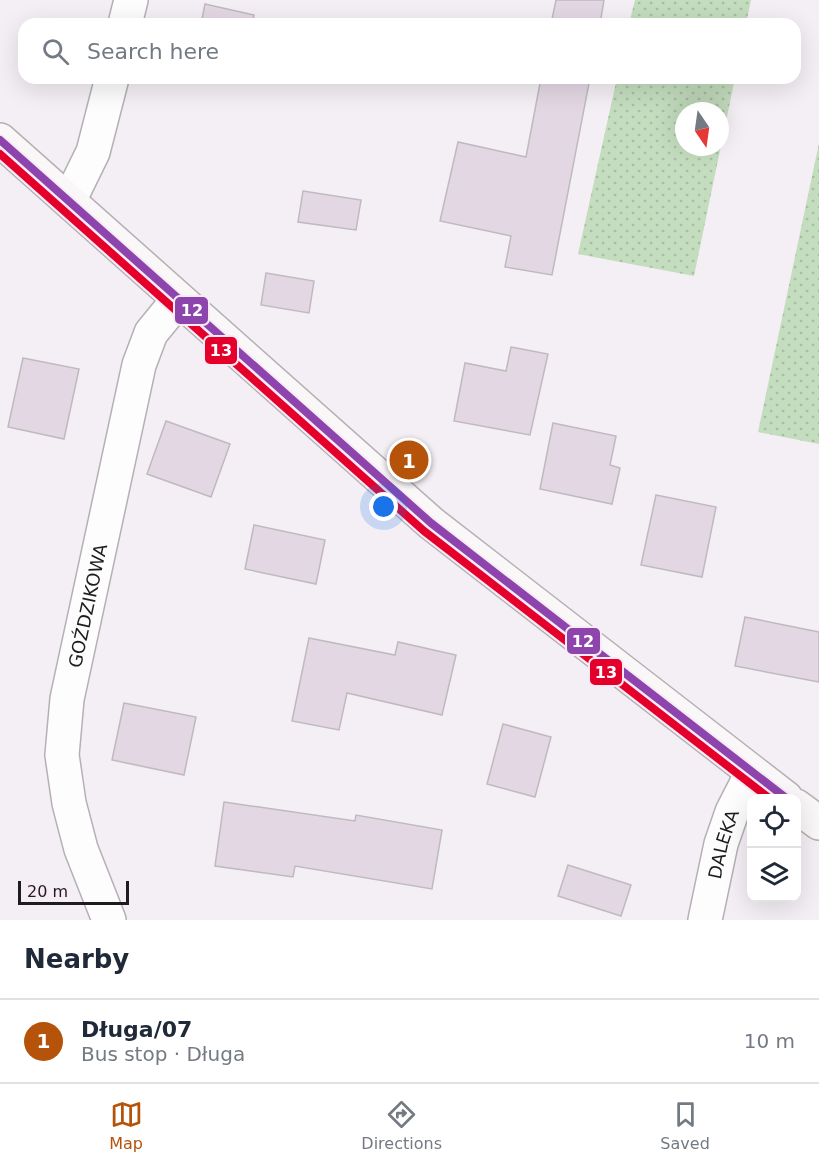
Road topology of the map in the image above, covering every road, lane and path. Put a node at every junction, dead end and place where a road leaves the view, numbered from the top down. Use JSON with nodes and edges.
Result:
{"nodes":[{"id":1,"x":131,"y":0,"type":"edge"},
{"id":2,"x":126,"y":18,"type":"edge"},
{"id":3,"x":110,"y":84,"type":"edge"},
{"id":4,"x":0,"y":141,"type":"edge"},
{"id":5,"x":69,"y":201,"type":"junction"},
{"id":6,"x":178,"y":300,"type":"junction"},
{"id":7,"x":752,"y":773,"type":"junction"},
{"id":8,"x":781,"y":794,"type":"edge"},
{"id":9,"x":801,"y":810,"type":"edge"},
{"id":10,"x":819,"y":823,"type":"edge"},
{"id":11,"x":109,"y":920,"type":"edge"},
{"id":12,"x":705,"y":920,"type":"edge"}],
"edges":[{"from":1,"to":2,"type":"street"},
{"from":3,"to":5,"type":"street"},
{"from":4,"to":5,"type":"street"},
{"from":5,"to":6,"type":"street"},
{"from":6,"to":7,"type":"street"},
{"from":6,"to":11,"type":"street","name":"GOŹDZIKOWA"},
{"from":7,"to":8,"type":"street"},
{"from":7,"to":12,"type":"street","name":"DALEKA"},
{"from":9,"to":10,"type":"street"}]}
